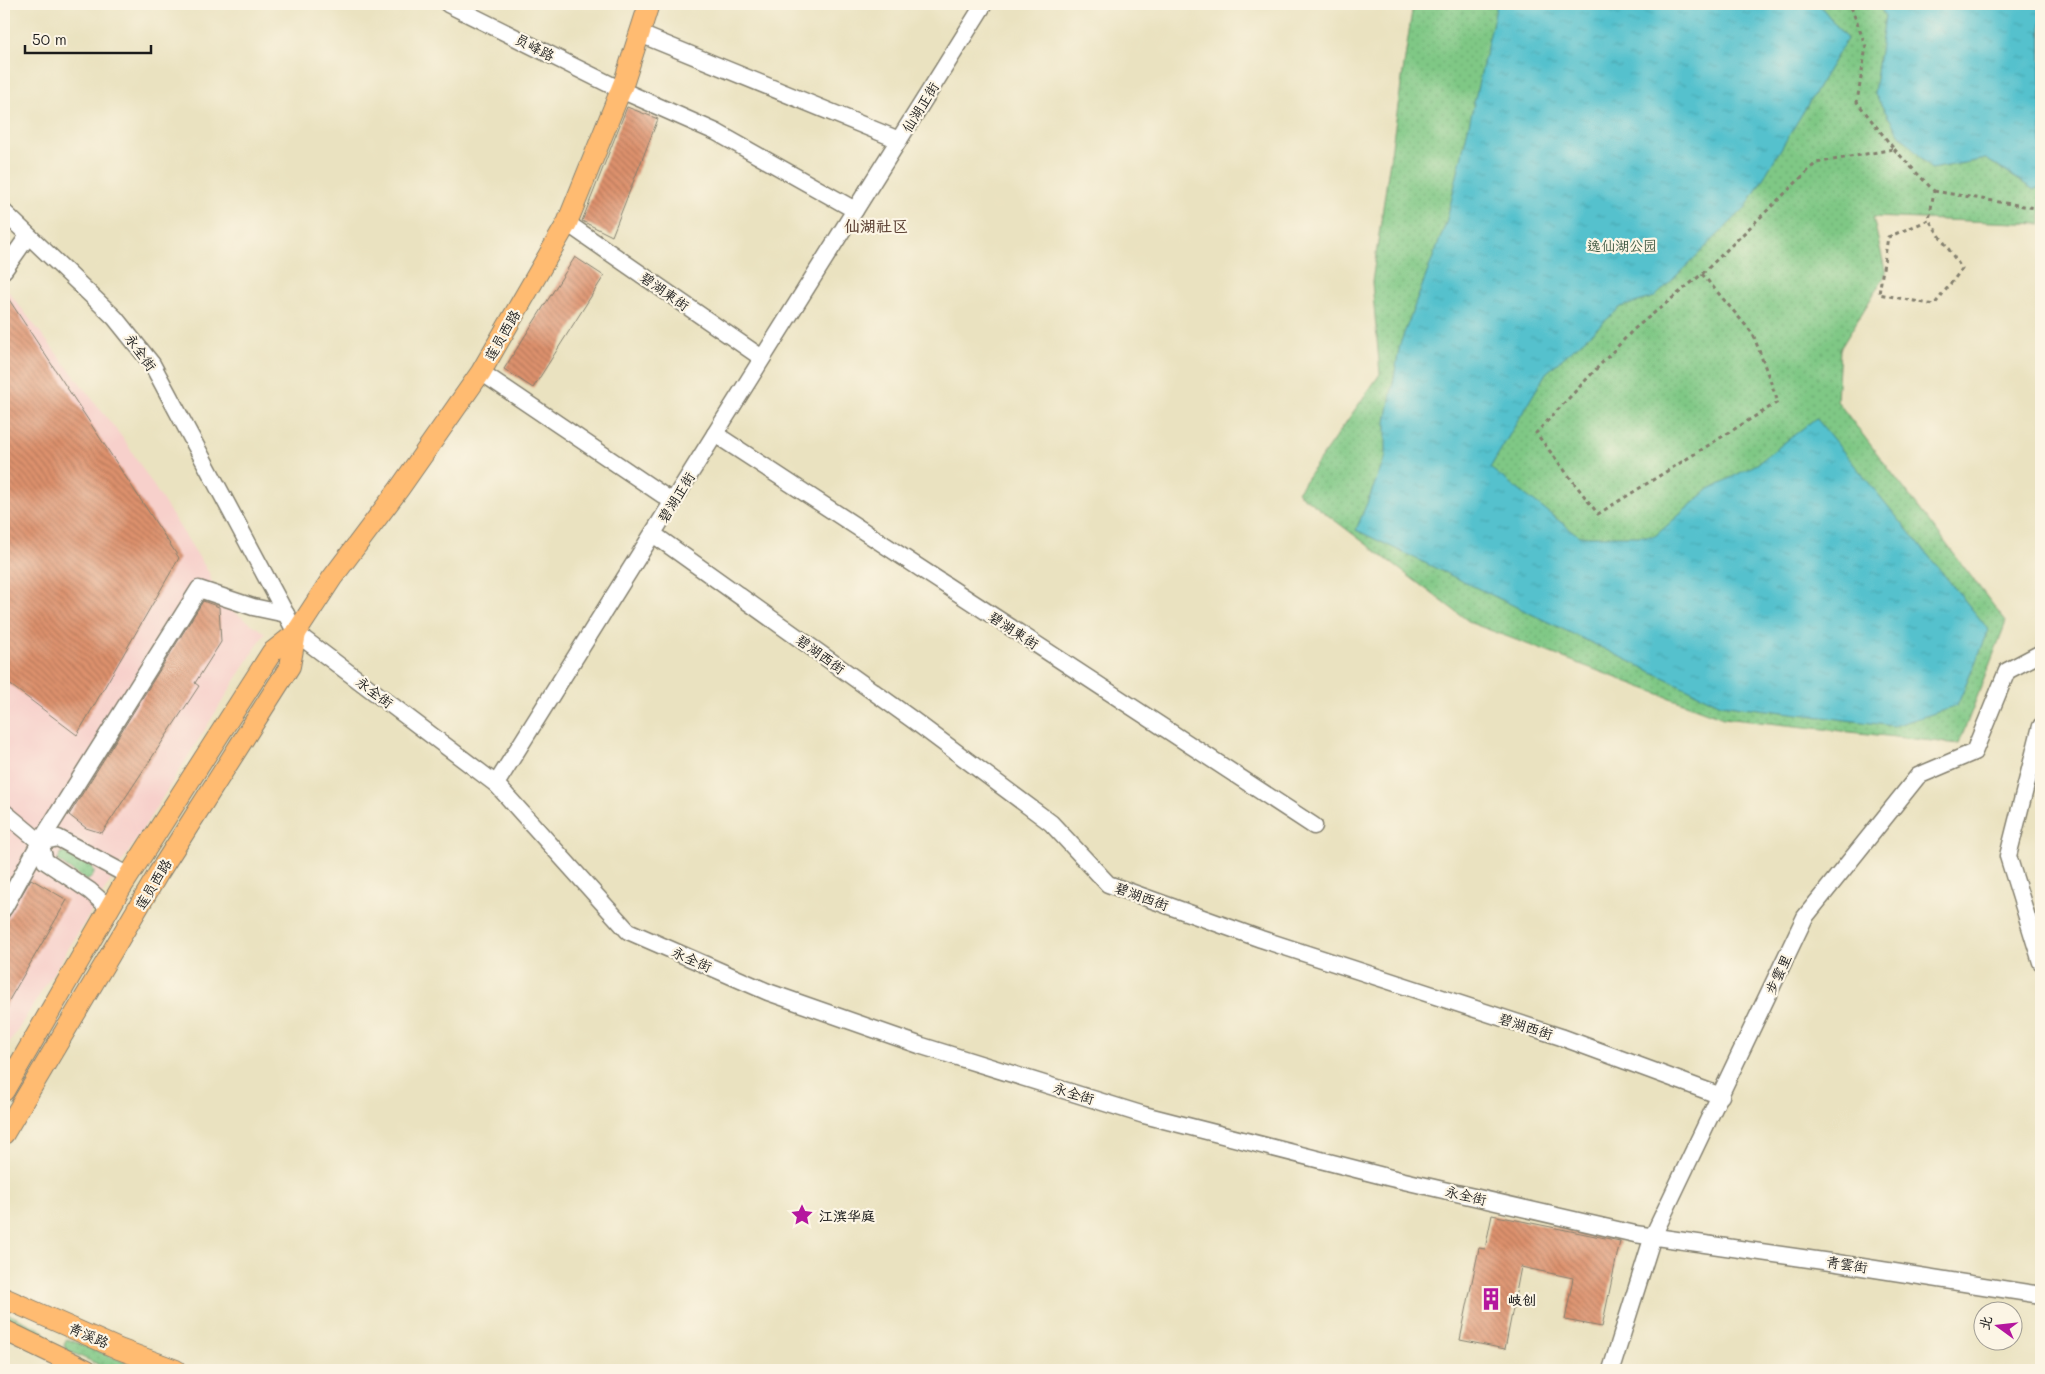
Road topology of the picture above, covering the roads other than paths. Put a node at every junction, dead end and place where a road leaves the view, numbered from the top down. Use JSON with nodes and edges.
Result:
{"nodes":[{"id":1,"x":448,"y":4,"type":"edge"},
{"id":2,"x":648,"y":4,"type":"edge"},
{"id":3,"x":984,"y":4,"type":"edge"},
{"id":4,"x":640,"y":34,"type":"junction"},
{"id":5,"x":621,"y":90,"type":"junction"},
{"id":6,"x":899,"y":140,"type":"junction"},
{"id":7,"x":855,"y":210,"type":"junction"},
{"id":8,"x":4,"y":212,"type":"edge"},
{"id":9,"x":567,"y":223,"type":"junction"},
{"id":10,"x":28,"y":236,"type":"junction"},
{"id":11,"x":4,"y":270,"type":"edge"},
{"id":12,"x":762,"y":358,"type":"junction"},
{"id":13,"x":481,"y":372,"type":"junction"},
{"id":14,"x":715,"y":434,"type":"junction"},
{"id":15,"x":673,"y":502,"type":"junction"},
{"id":16,"x":653,"y":534,"type":"junction"},
{"id":17,"x":286,"y":614,"type":"junction"},
{"id":18,"x":296,"y":633,"type":"junction"},
{"id":19,"x":2041,"y":653,"type":"edge"},
{"id":20,"x":2041,"y":726,"type":"edge"},
{"id":21,"x":496,"y":784,"type":"junction"},
{"id":22,"x":4,"y":812,"type":"edge"},
{"id":23,"x":1314,"y":826,"type":"dead end"},
{"id":24,"x":40,"y":842,"type":"junction"},
{"id":25,"x":129,"y":876,"type":"junction"},
{"id":26,"x":4,"y":908,"type":"edge"},
{"id":27,"x":109,"y":908,"type":"junction"},
{"id":28,"x":2041,"y":962,"type":"edge"},
{"id":29,"x":4,"y":1091,"type":"edge"},
{"id":30,"x":1721,"y":1096,"type":"junction"},
{"id":31,"x":4,"y":1134,"type":"edge"},
{"id":32,"x":1653,"y":1236,"type":"junction"},
{"id":33,"x":2041,"y":1295,"type":"edge"},
{"id":34,"x":4,"y":1298,"type":"edge"},
{"id":35,"x":4,"y":1330,"type":"edge"},
{"id":36,"x":82,"y":1332,"type":"junction"},
{"id":37,"x":65,"y":1360,"type":"junction"},
{"id":38,"x":87,"y":1370,"type":"edge"},
{"id":39,"x":176,"y":1370,"type":"edge"},
{"id":40,"x":1610,"y":1370,"type":"edge"}],
"edges":[{"from":1,"to":5,"type":"street","name":"员峰路"},
{"from":2,"to":4,"type":"main road","name":"莲员西路"},
{"from":3,"to":6,"type":"street","name":"仙湖正街"},
{"from":4,"to":5,"type":"main road","name":"莲员西路"},
{"from":4,"to":6,"type":"street"},
{"from":5,"to":7,"type":"street","name":"员峰路"},
{"from":5,"to":9,"type":"main road","name":"莲员西路"},
{"from":6,"to":7,"type":"street","name":"仙湖正街"},
{"from":7,"to":12,"type":"street","name":"碧湖正街"},
{"from":8,"to":10,"type":"street","name":"永全街"},
{"from":9,"to":12,"type":"street","name":"碧湖東街"},
{"from":9,"to":13,"type":"main road","name":"莲员西路"},
{"from":10,"to":11,"type":"street"},
{"from":10,"to":17,"type":"street","name":"永全街"},
{"from":12,"to":14,"type":"street","name":"碧湖正街"},
{"from":13,"to":15,"type":"street"},
{"from":13,"to":18,"type":"main road","name":"莲员西路"},
{"from":14,"to":15,"type":"street","name":"碧湖正街"},
{"from":14,"to":23,"type":"street","name":"碧湖東街"},
{"from":15,"to":16,"type":"street","name":"碧湖正街"},
{"from":16,"to":21,"type":"street","name":"碧湖正街"},
{"from":16,"to":30,"type":"street","name":"碧湖西街"},
{"from":17,"to":18,"type":"street","name":"永全街"},
{"from":17,"to":24,"type":"street"},
{"from":18,"to":21,"type":"street","name":"永全街"},
{"from":18,"to":25,"type":"main road","name":"莲员西路"},
{"from":18,"to":31,"type":"main road","name":"莲员西路"},
{"from":19,"to":30,"type":"street","name":"步雲里"},
{"from":20,"to":28,"type":"street"},
{"from":21,"to":32,"type":"street","name":"永全街"},
{"from":22,"to":24,"type":"street"},
{"from":24,"to":25,"type":"street"},
{"from":24,"to":26,"type":"street"},
{"from":24,"to":27,"type":"street"},
{"from":25,"to":27,"type":"main road","name":"莲员西路"},
{"from":27,"to":29,"type":"main road","name":"莲员西路"},
{"from":30,"to":32,"type":"street","name":"步雲里"},
{"from":32,"to":33,"type":"street","name":"青雲街"},
{"from":32,"to":40,"type":"street","name":"步雲里"},
{"from":34,"to":36,"type":"main road","name":"青溪路"},
{"from":35,"to":37,"type":"main road"},
{"from":36,"to":37,"type":"main road"},
{"from":36,"to":39,"type":"main road","name":"青溪路"},
{"from":37,"to":38,"type":"main road"}]}
